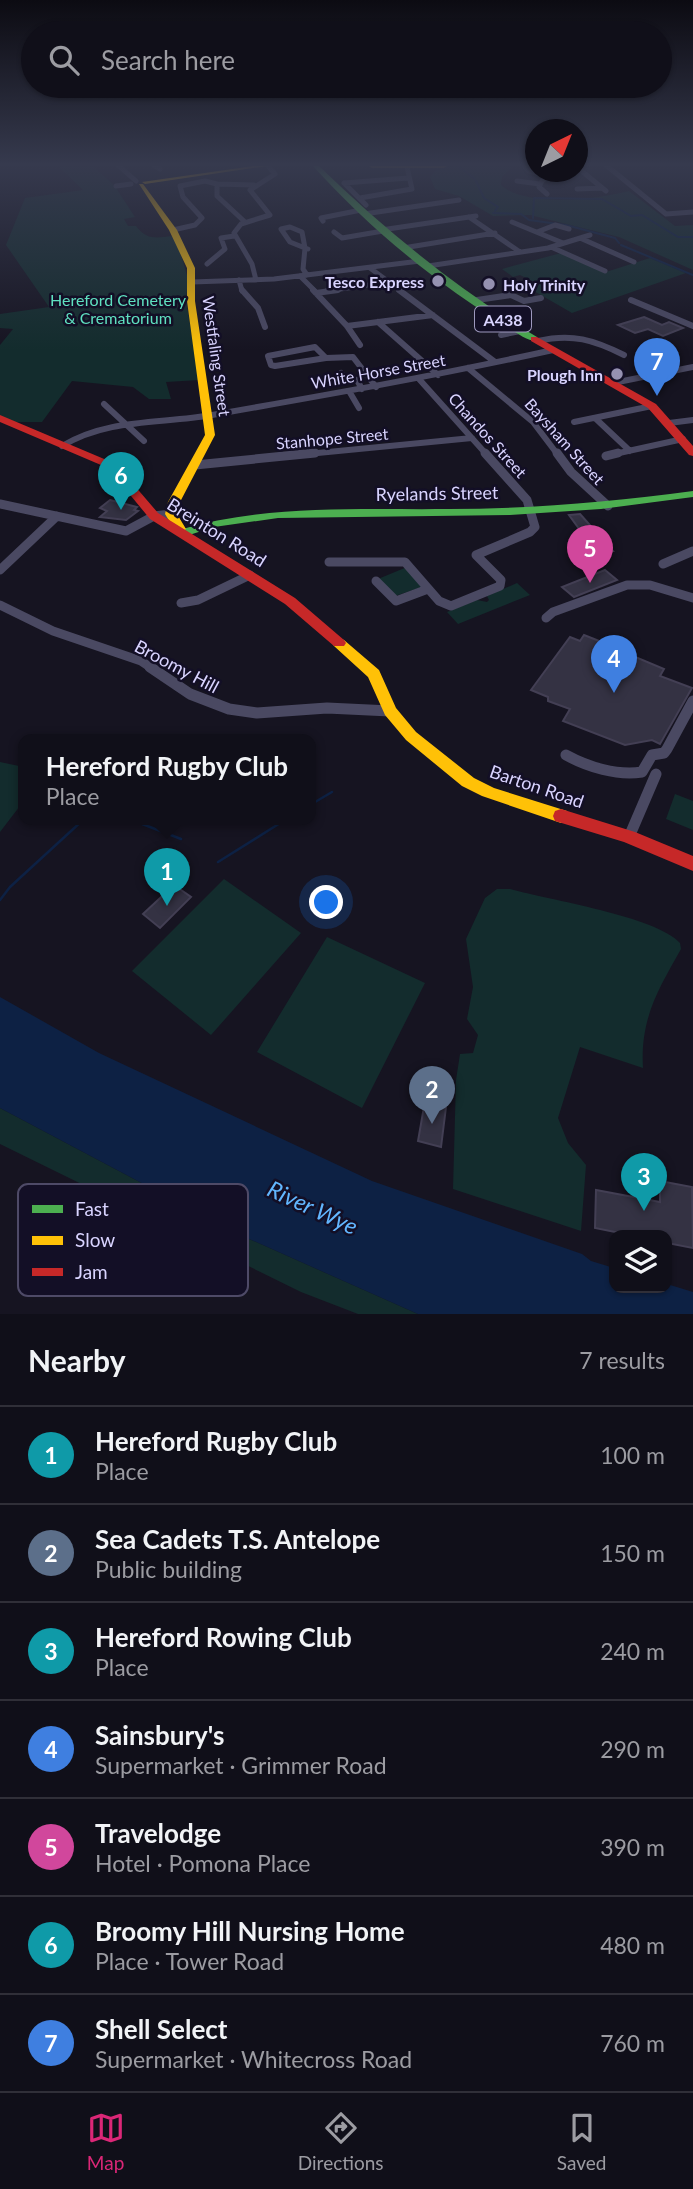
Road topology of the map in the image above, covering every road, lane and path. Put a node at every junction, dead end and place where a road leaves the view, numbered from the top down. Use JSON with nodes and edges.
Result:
{"nodes":[{"id":1,"x":171,"y":227,"type":"edge"},
{"id":2,"x":185,"y":227,"type":"edge"},
{"id":3,"x":238,"y":227,"type":"edge"},
{"id":4,"x":289,"y":227,"type":"edge"},
{"id":5,"x":291,"y":227,"type":"edge"},
{"id":6,"x":379,"y":227,"type":"edge"},
{"id":7,"x":405,"y":227,"type":"edge"},
{"id":8,"x":486,"y":227,"type":"edge"},
{"id":9,"x":525,"y":227,"type":"edge"},
{"id":10,"x":549,"y":227,"type":"edge"},
{"id":11,"x":563,"y":227,"type":"edge"},
{"id":12,"x":569,"y":229,"type":"dead end"},
{"id":13,"x":173,"y":230,"type":"junction"},
{"id":14,"x":382,"y":231,"type":"junction"},
{"id":15,"x":334,"y":232,"type":"dead end"},
{"id":16,"x":537,"y":232,"type":"junction"},
{"id":17,"x":495,"y":233,"type":"junction"},
{"id":18,"x":590,"y":235,"type":"dead end"},
{"id":19,"x":234,"y":236,"type":"junction"},
{"id":20,"x":342,"y":238,"type":"junction"},
{"id":21,"x":580,"y":238,"type":"junction"},
{"id":22,"x":564,"y":243,"type":"junction"},
{"id":23,"x":350,"y":247,"type":"dead end"},
{"id":24,"x":550,"y":247,"type":"junction"},
{"id":25,"x":402,"y":248,"type":"junction"},
{"id":26,"x":308,"y":249,"type":"junction"},
{"id":27,"x":520,"y":251,"type":"junction"},
{"id":28,"x":634,"y":262,"type":"dead end"},
{"id":29,"x":424,"y":263,"type":"junction"},
{"id":30,"x":207,"y":264,"type":"dead end"},
{"id":31,"x":370,"y":268,"type":"junction"},
{"id":32,"x":605,"y":271,"type":"dead end"},
{"id":33,"x":303,"y":275,"type":"junction"},
{"id":34,"x":239,"y":280,"type":"junction"},
{"id":35,"x":256,"y":280,"type":"junction"},
{"id":36,"x":192,"y":282,"type":"junction"},
{"id":37,"x":390,"y":282,"type":"junction"},
{"id":38,"x":316,"y":293,"type":"junction"},
{"id":39,"x":541,"y":298,"type":"dead end"},
{"id":40,"x":477,"y":300,"type":"junction"},
{"id":41,"x":631,"y":300,"type":"dead end"},
{"id":42,"x":433,"y":315,"type":"junction"},
{"id":43,"x":378,"y":323,"type":"junction"},
{"id":44,"x":347,"y":326,"type":"junction"},
{"id":45,"x":693,"y":326,"type":"edge"},
{"id":46,"x":265,"y":327,"type":"dead end"},
{"id":47,"x":520,"y":331,"type":"junction"},
{"id":48,"x":501,"y":335,"type":"dead end"},
{"id":49,"x":538,"y":341,"type":"junction"},
{"id":50,"x":359,"y":345,"type":"dead end"},
{"id":51,"x":553,"y":351,"type":"junction"},
{"id":52,"x":624,"y":355,"type":"dead end"},
{"id":53,"x":326,"y":358,"type":"junction"},
{"id":54,"x":495,"y":362,"type":"junction"},
{"id":55,"x":693,"y":367,"type":"edge"},
{"id":56,"x":468,"y":368,"type":"junction"},
{"id":57,"x":341,"y":373,"type":"dead end"},
{"id":58,"x":438,"y":375,"type":"junction"},
{"id":59,"x":419,"y":379,"type":"junction"},
{"id":60,"x":613,"y":383,"type":"junction"},
{"id":61,"x":376,"y":387,"type":"junction"},
{"id":62,"x":362,"y":389,"type":"junction"},
{"id":63,"x":349,"y":391,"type":"junction"},
{"id":64,"x":104,"y":404,"type":"dead end"},
{"id":65,"x":652,"y":406,"type":"junction"},
{"id":66,"x":359,"y":408,"type":"dead end"},
{"id":67,"x":207,"y":416,"type":"junction"},
{"id":68,"x":0,"y":418,"type":"edge"},
{"id":69,"x":595,"y":418,"type":"junction"},
{"id":70,"x":693,"y":420,"type":"edge"},
{"id":71,"x":574,"y":422,"type":"dead end"},
{"id":72,"x":669,"y":423,"type":"junction"},
{"id":73,"x":125,"y":424,"type":"junction"},
{"id":74,"x":472,"y":438,"type":"junction"},
{"id":75,"x":683,"y":439,"type":"junction"},
{"id":76,"x":144,"y":441,"type":"dead end"},
{"id":77,"x":62,"y":446,"type":"junction"},
{"id":78,"x":630,"y":451,"type":"junction"},
{"id":79,"x":693,"y":453,"type":"edge"},
{"id":80,"x":606,"y":457,"type":"dead end"},
{"id":81,"x":195,"y":464,"type":"junction"},
{"id":82,"x":693,"y":494,"type":"edge"},
{"id":83,"x":0,"y":504,"type":"edge"},
{"id":84,"x":608,"y":506,"type":"junction"},
{"id":85,"x":532,"y":513,"type":"junction"},
{"id":86,"x":172,"y":514,"type":"junction"},
{"id":87,"x":57,"y":516,"type":"junction"},
{"id":88,"x":154,"y":516,"type":"junction"},
{"id":89,"x":183,"y":533,"type":"junction"},
{"id":90,"x":693,"y":551,"type":"edge"},
{"id":91,"x":329,"y":562,"type":"dead end"},
{"id":92,"x":663,"y":565,"type":"dead end"},
{"id":93,"x":0,"y":570,"type":"edge"},
{"id":94,"x":250,"y":575,"type":"junction"},
{"id":95,"x":376,"y":581,"type":"dead end"},
{"id":96,"x":428,"y":589,"type":"junction"},
{"id":97,"x":691,"y":598,"type":"edge"},
{"id":98,"x":181,"y":603,"type":"dead end"},
{"id":99,"x":0,"y":605,"type":"edge"},
{"id":100,"x":546,"y":618,"type":"dead end"},
{"id":101,"x":693,"y":701,"type":"edge"},
{"id":102,"x":390,"y":711,"type":"junction"},
{"id":103,"x":566,"y":755,"type":"dead end"},
{"id":104,"x":656,"y":774,"type":"dead end"},
{"id":105,"x":629,"y":836,"type":"junction"},
{"id":106,"x":693,"y":864,"type":"edge"}],
"edges":[{"from":1,"to":13,"type":"main road","name":"Westfaling Street"},
{"from":2,"to":13,"type":"street"},
{"from":3,"to":19,"type":"street"},
{"from":4,"to":26,"type":"street"},
{"from":5,"to":26,"type":"street"},
{"from":6,"to":14,"type":"main road","number":"A438"},
{"from":7,"to":14,"type":"street"},
{"from":8,"to":17,"type":"street"},
{"from":9,"to":16,"type":"street"},
{"from":10,"to":16,"type":"street"},
{"from":11,"to":12,"type":"street"},
{"from":13,"to":36,"type":"main road","name":"Westfaling Street"},
{"from":14,"to":20,"type":"street"},
{"from":14,"to":25,"type":"main road","number":"A438"},
{"from":15,"to":20,"type":"street"},
{"from":16,"to":22,"type":"street"},
{"from":17,"to":25,"type":"street"},
{"from":17,"to":27,"type":"street"},
{"from":18,"to":21,"type":"street"},
{"from":19,"to":30,"type":"street"},
{"from":19,"to":35,"type":"street"},
{"from":20,"to":23,"type":"street"},
{"from":21,"to":22,"type":"street"},
{"from":21,"to":28,"type":"street"},
{"from":22,"to":24,"type":"street"},
{"from":24,"to":27,"type":"street"},
{"from":24,"to":32,"type":"street"},
{"from":25,"to":29,"type":"main road","number":"A438"},
{"from":26,"to":33,"type":"street"},
{"from":27,"to":29,"type":"street"},
{"from":29,"to":31,"type":"street"},
{"from":29,"to":40,"type":"main road","number":"A438"},
{"from":31,"to":33,"type":"street"},
{"from":31,"to":37,"type":"street"},
{"from":33,"to":35,"type":"street"},
{"from":33,"to":38,"type":"street"},
{"from":34,"to":35,"type":"street"},
{"from":34,"to":36,"type":"street"},
{"from":34,"to":46,"type":"street"},
{"from":36,"to":67,"type":"main road","name":"Westfaling Street"},
{"from":37,"to":38,"type":"street"},
{"from":37,"to":42,"type":"street"},
{"from":38,"to":44,"type":"street"},
{"from":39,"to":40,"type":"street"},
{"from":40,"to":47,"type":"main road","number":"A438"},
{"from":41,"to":45,"type":"street"},
{"from":42,"to":43,"type":"street"},
{"from":42,"to":54,"type":"street"},
{"from":43,"to":44,"type":"street"},
{"from":43,"to":58,"type":"street"},
{"from":44,"to":50,"type":"street"},
{"from":47,"to":48,"type":"street"},
{"from":47,"to":49,"type":"main road","number":"A438"},
{"from":49,"to":51,"type":"main road","number":"A438"},
{"from":49,"to":52,"type":"street"},
{"from":51,"to":54,"type":"street","name":"White Horse Street"},
{"from":51,"to":60,"type":"main road","number":"A438"},
{"from":53,"to":53,"type":"street"},
{"from":53,"to":61,"type":"street"},
{"from":54,"to":56,"type":"street","name":"White Horse Street"},
{"from":55,"to":60,"type":"street"},
{"from":56,"to":58,"type":"street","name":"White Horse Street"},
{"from":56,"to":84,"type":"street","name":"Baysham Street"},
{"from":57,"to":62,"type":"street"},
{"from":58,"to":59,"type":"street","name":"White Horse Street"},
{"from":59,"to":61,"type":"street","name":"White Horse Street"},
{"from":59,"to":74,"type":"street","name":"Chandos Street"},
{"from":60,"to":65,"type":"main road","number":"A438"},
{"from":61,"to":62,"type":"street","name":"White Horse Street"},
{"from":62,"to":63,"type":"street","name":"White Horse Street"},
{"from":63,"to":66,"type":"street"},
{"from":63,"to":67,"type":"street","name":"White Horse Street"},
{"from":64,"to":73,"type":"street"},
{"from":65,"to":69,"type":"street"},
{"from":65,"to":72,"type":"main road","number":"A438"},
{"from":67,"to":73,"type":"street","name":"White Horse Street"},
{"from":67,"to":81,"type":"main road","name":"Westfaling Street"},
{"from":68,"to":77,"type":"main road","name":"Breinton Road"},
{"from":69,"to":71,"type":"street"},
{"from":69,"to":78,"type":"street"},
{"from":70,"to":72,"type":"street"},
{"from":72,"to":75,"type":"main road","number":"A438"},
{"from":73,"to":76,"type":"street"},
{"from":73,"to":77,"type":"street","name":"White Horse Street"},
{"from":74,"to":81,"type":"street","name":"Stanhope Street"},
{"from":74,"to":85,"type":"street","name":"Chandos Street"},
{"from":75,"to":78,"type":"street"},
{"from":75,"to":79,"type":"main road","number":"A438"},
{"from":77,"to":88,"type":"main road","name":"Breinton Road"},
{"from":78,"to":80,"type":"street"},
{"from":81,"to":86,"type":"main road","name":"Westfaling Street"},
{"from":82,"to":84,"type":"main road","name":"Ryelands Street"},
{"from":83,"to":87,"type":"street"},
{"from":84,"to":85,"type":"main road","name":"Ryelands Street"},
{"from":85,"to":89,"type":"main road","name":"Ryelands Street"},
{"from":85,"to":96,"type":"street"},
{"from":86,"to":88,"type":"street"},
{"from":86,"to":89,"type":"main road"},
{"from":87,"to":88,"type":"street"},
{"from":87,"to":93,"type":"street"},
{"from":88,"to":89,"type":"main road","name":"Breinton Road"},
{"from":89,"to":94,"type":"main road","name":"Breinton Road"},
{"from":90,"to":92,"type":"street"},
{"from":91,"to":96,"type":"street"},
{"from":94,"to":98,"type":"street"},
{"from":94,"to":102,"type":"main road","name":"Breinton Road"},
{"from":95,"to":96,"type":"street"},
{"from":97,"to":100,"type":"street"},
{"from":99,"to":102,"type":"street","name":"Broomy Hill"},
{"from":101,"to":103,"type":"street"},
{"from":102,"to":105,"type":"main road","name":"Barton Road"},
{"from":104,"to":105,"type":"street"},
{"from":105,"to":106,"type":"main road","name":"Barton Road"}]}
